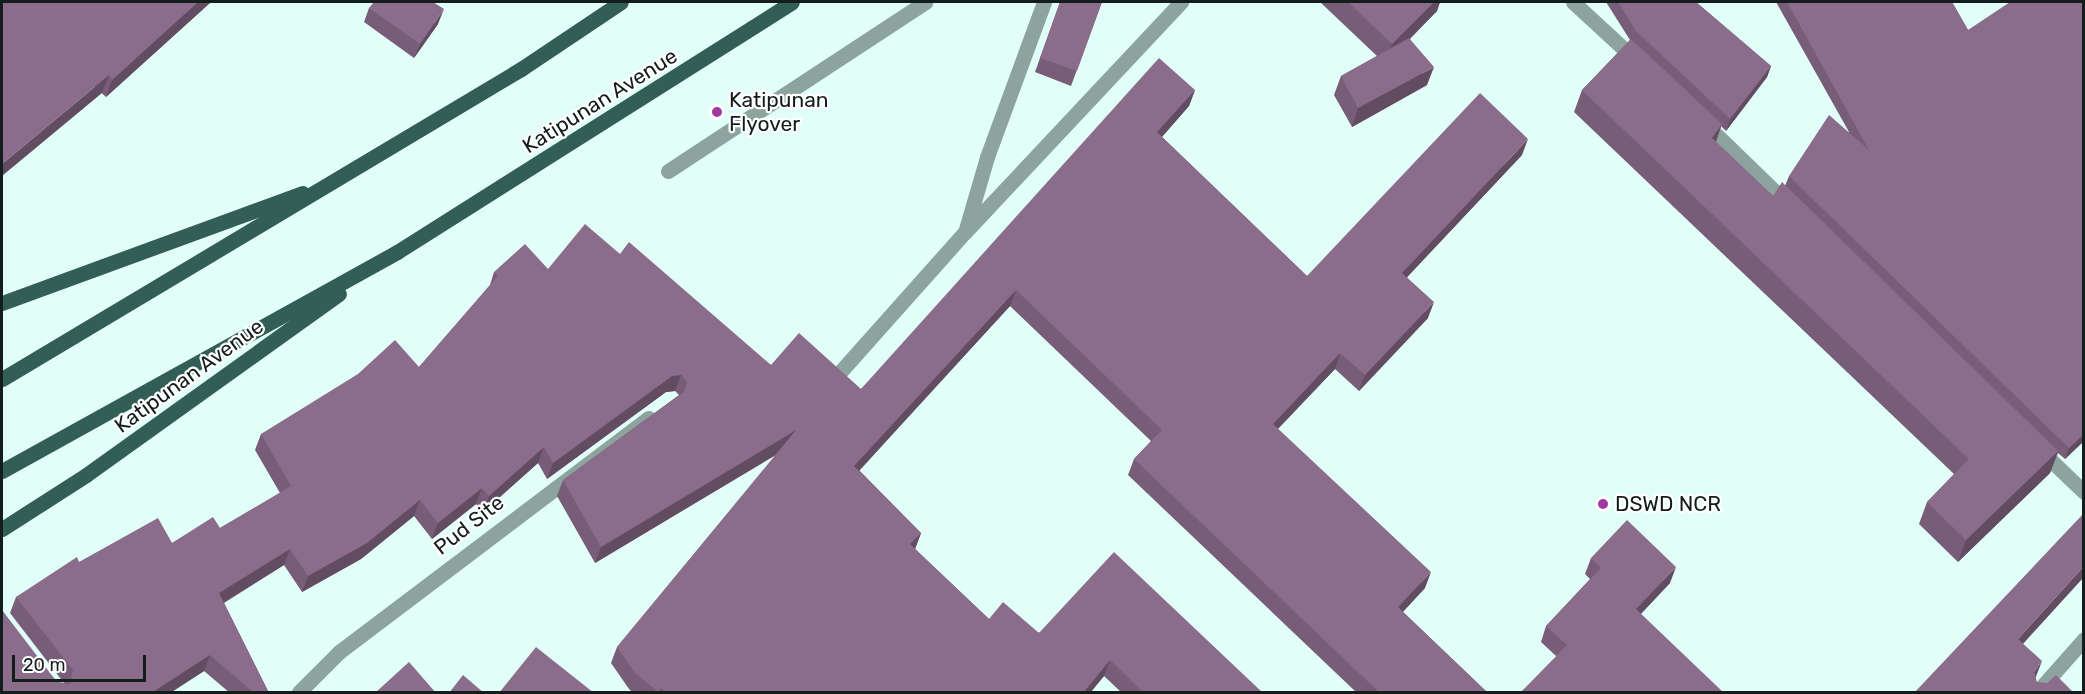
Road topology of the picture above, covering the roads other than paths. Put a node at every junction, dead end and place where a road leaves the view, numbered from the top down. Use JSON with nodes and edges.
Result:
{"nodes":[{"id":1,"x":621,"y":2,"type":"edge"},
{"id":2,"x":792,"y":2,"type":"edge"},
{"id":3,"x":925,"y":2,"type":"edge"},
{"id":4,"x":1044,"y":2,"type":"edge"},
{"id":5,"x":1181,"y":2,"type":"edge"},
{"id":6,"x":1573,"y":2,"type":"edge"},
{"id":7,"x":1650,"y":73,"type":"edge"},
{"id":8,"x":1693,"y":113,"type":"edge"},
{"id":9,"x":668,"y":171,"type":"dead end"},
{"id":10,"x":338,"y":179,"type":"junction"},
{"id":11,"x":1804,"y":220,"type":"edge"},
{"id":12,"x":965,"y":232,"type":"junction"},
{"id":13,"x":397,"y":252,"type":"junction"},
{"id":14,"x":2,"y":303,"type":"edge"},
{"id":15,"x":842,"y":371,"type":"edge"},
{"id":16,"x":2,"y":379,"type":"edge"},
{"id":17,"x":663,"y":407,"type":"edge"},
{"id":18,"x":2024,"y":434,"type":"edge"},
{"id":19,"x":2,"y":471,"type":"edge"},
{"id":20,"x":2084,"y":492,"type":"edge"},
{"id":21,"x":2,"y":529,"type":"edge"},
{"id":22,"x":2084,"y":639,"type":"edge"},
{"id":23,"x":299,"y":693,"type":"edge"},
{"id":24,"x":2037,"y":693,"type":"edge"}],
"edges":[{"from":1,"to":10,"type":"main road"},
{"from":2,"to":13,"type":"main road","name":"Katipunan Avenue"},
{"from":3,"to":9,"type":"street"},
{"from":4,"to":12,"type":"street"},
{"from":5,"to":12,"type":"street"},
{"from":6,"to":7,"type":"street"},
{"from":8,"to":11,"type":"street"},
{"from":10,"to":14,"type":"main road"},
{"from":10,"to":16,"type":"main road"},
{"from":12,"to":15,"type":"street"},
{"from":13,"to":19,"type":"main road","name":"Katipunan Avenue"},
{"from":13,"to":21,"type":"main road","name":"Katipunan Avenue"},
{"from":17,"to":23,"type":"street","name":"Pud Site"},
{"from":18,"to":20,"type":"street"},
{"from":22,"to":24,"type":"street"}]}
